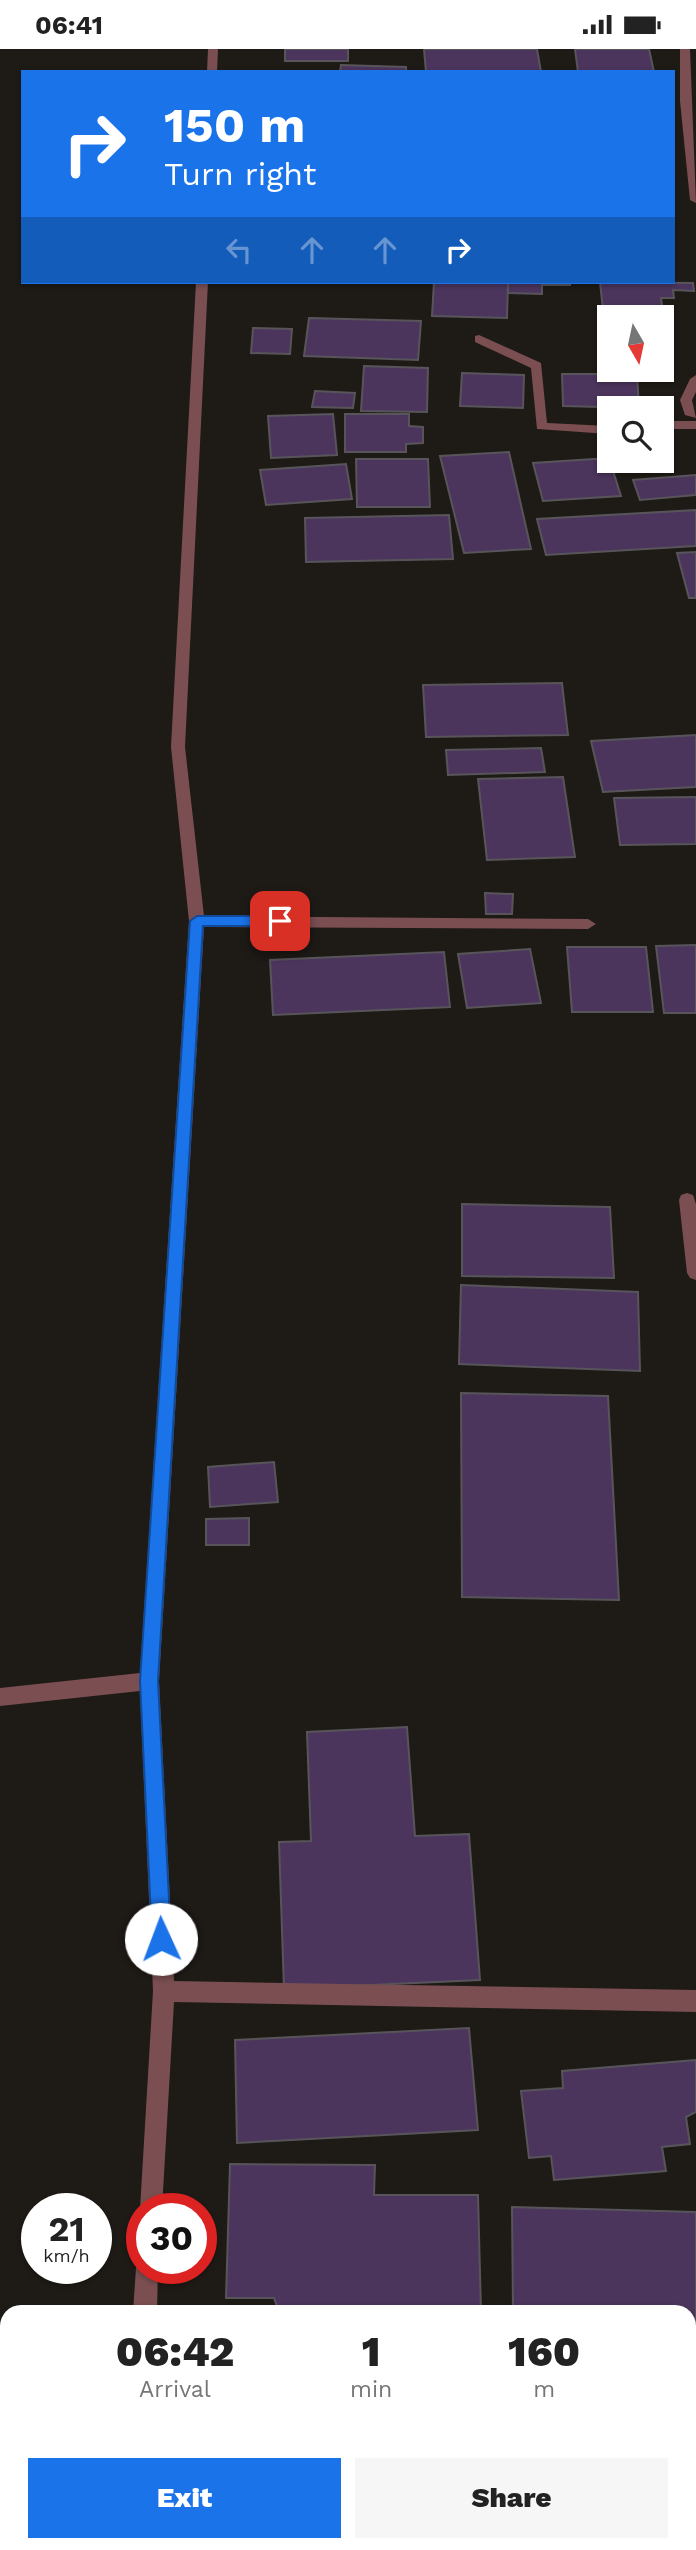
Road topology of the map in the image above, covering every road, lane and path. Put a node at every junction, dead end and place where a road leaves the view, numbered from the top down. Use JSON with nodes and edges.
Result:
{"nodes":[{"id":1,"x":213,"y":49,"type":"edge"},
{"id":2,"x":685,"y":49,"type":"edge"},
{"id":3,"x":212,"y":70,"type":"edge"},
{"id":4,"x":685,"y":101,"type":"edge"},
{"id":5,"x":696,"y":200,"type":"edge"},
{"id":6,"x":202,"y":284,"type":"edge"},
{"id":7,"x":479,"y":339,"type":"dead end"},
{"id":8,"x":696,"y":379,"type":"edge"},
{"id":9,"x":696,"y":414,"type":"edge"},
{"id":10,"x":674,"y":425,"type":"edge"},
{"id":11,"x":696,"y":425,"type":"edge"},
{"id":12,"x":597,"y":429,"type":"edge"},
{"id":13,"x":197,"y":921,"type":"junction"},
{"id":14,"x":588,"y":924,"type":"dead end"},
{"id":15,"x":687,"y":1200,"type":"dead end"},
{"id":16,"x":696,"y":1273,"type":"edge"},
{"id":17,"x":149,"y":1681,"type":"junction"},
{"id":18,"x":0,"y":1697,"type":"edge"},
{"id":19,"x":164,"y":1991,"type":"junction"},
{"id":20,"x":696,"y":2001,"type":"edge"},
{"id":21,"x":152,"y":2193,"type":"edge"},
{"id":22,"x":146,"y":2284,"type":"edge"},
{"id":23,"x":145,"y":2305,"type":"edge"}],
"edges":[{"from":1,"to":3,"type":"street"},
{"from":2,"to":4,"type":"street"},
{"from":4,"to":5,"type":"street"},
{"from":6,"to":13,"type":"street"},
{"from":7,"to":12,"type":"street"},
{"from":8,"to":9,"type":"street"},
{"from":10,"to":11,"type":"street"},
{"from":13,"to":14,"type":"street"},
{"from":13,"to":17,"type":"street"},
{"from":15,"to":16,"type":"street"},
{"from":17,"to":18,"type":"street"},
{"from":17,"to":19,"type":"street"},
{"from":19,"to":20,"type":"street"},
{"from":19,"to":21,"type":"street"},
{"from":22,"to":23,"type":"street"}]}
